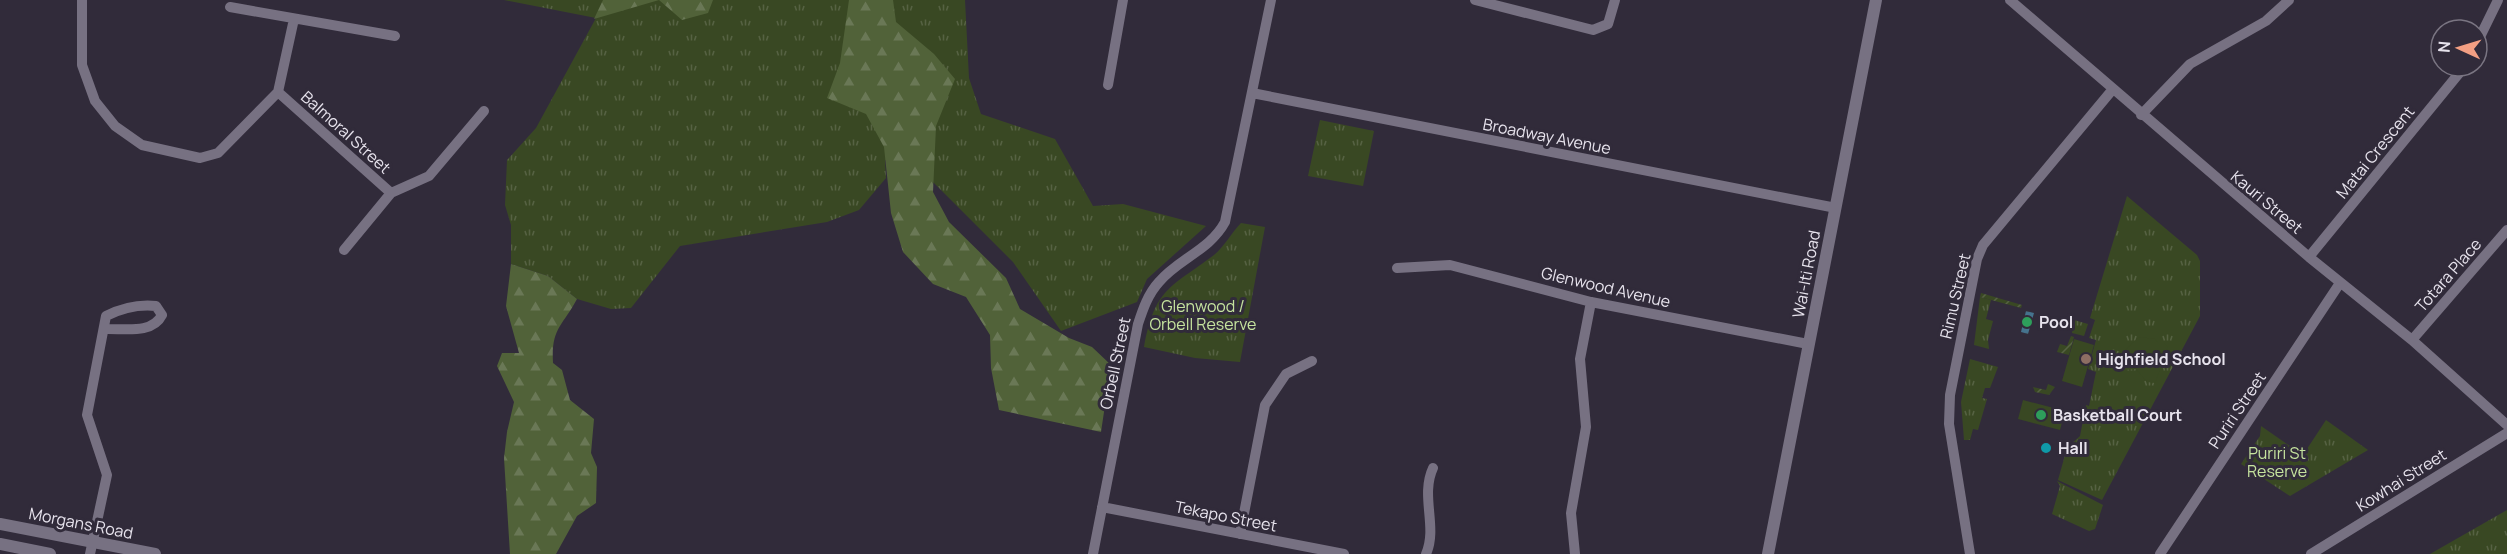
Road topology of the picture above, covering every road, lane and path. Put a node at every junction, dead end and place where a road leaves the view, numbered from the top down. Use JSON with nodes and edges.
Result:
{"nodes":[{"id":1,"x":82,"y":0,"type":"edge"},
{"id":2,"x":1123,"y":0,"type":"edge"},
{"id":3,"x":1271,"y":0,"type":"edge"},
{"id":4,"x":1475,"y":0,"type":"edge"},
{"id":5,"x":1615,"y":0,"type":"edge"},
{"id":6,"x":1876,"y":0,"type":"edge"},
{"id":7,"x":2010,"y":0,"type":"edge"},
{"id":8,"x":2289,"y":0,"type":"edge"},
{"id":9,"x":2498,"y":0,"type":"edge"},
{"id":10,"x":230,"y":7,"type":"dead end"},
{"id":11,"x":2489,"y":18,"type":"edge"},
{"id":12,"x":294,"y":19,"type":"junction"},
{"id":13,"x":394,"y":36,"type":"dead end"},
{"id":14,"x":2455,"y":78,"type":"edge"},
{"id":15,"x":1108,"y":85,"type":"dead end"},
{"id":16,"x":2113,"y":89,"type":"junction"},
{"id":17,"x":278,"y":92,"type":"junction"},
{"id":18,"x":1252,"y":93,"type":"junction"},
{"id":19,"x":484,"y":111,"type":"dead end"},
{"id":20,"x":2141,"y":115,"type":"junction"},
{"id":21,"x":391,"y":193,"type":"junction"},
{"id":22,"x":1836,"y":208,"type":"junction"},
{"id":23,"x":2507,"y":230,"type":"edge"},
{"id":24,"x":344,"y":250,"type":"dead end"},
{"id":25,"x":2309,"y":257,"type":"junction"},
{"id":26,"x":1397,"y":268,"type":"dead end"},
{"id":27,"x":2340,"y":283,"type":"junction"},
{"id":28,"x":1592,"y":302,"type":"junction"},
{"id":29,"x":104,"y":328,"type":"junction"},
{"id":30,"x":2412,"y":340,"type":"junction"},
{"id":31,"x":1809,"y":344,"type":"junction"},
{"id":32,"x":1312,"y":361,"type":"dead end"},
{"id":33,"x":2507,"y":425,"type":"edge"},
{"id":34,"x":2507,"y":433,"type":"edge"},
{"id":35,"x":1433,"y":468,"type":"dead end"},
{"id":36,"x":1102,"y":507,"type":"junction"},
{"id":37,"x":0,"y":524,"type":"edge"},
{"id":38,"x":1240,"y":534,"type":"junction"},
{"id":39,"x":0,"y":544,"type":"edge"},
{"id":40,"x":91,"y":548,"type":"edge"},
{"id":41,"x":50,"y":554,"type":"edge"},
{"id":42,"x":155,"y":554,"type":"edge"},
{"id":43,"x":1093,"y":554,"type":"edge"},
{"id":44,"x":1344,"y":554,"type":"edge"},
{"id":45,"x":1426,"y":554,"type":"edge"},
{"id":46,"x":1575,"y":554,"type":"edge"},
{"id":47,"x":1768,"y":554,"type":"edge"},
{"id":48,"x":1970,"y":554,"type":"edge"},
{"id":49,"x":2160,"y":554,"type":"edge"},
{"id":50,"x":2310,"y":554,"type":"edge"}],
"edges":[{"from":1,"to":17,"type":"street","name":"Balmoral Street"},
{"from":2,"to":15,"type":"street"},
{"from":3,"to":18,"type":"street","name":"Orbell Street"},
{"from":4,"to":5,"type":"street"},
{"from":6,"to":22,"type":"street","name":"Wai-Iti Road"},
{"from":7,"to":16,"type":"street","name":"Kauri Street"},
{"from":8,"to":20,"type":"street"},
{"from":9,"to":11,"type":"street"},
{"from":10,"to":12,"type":"street"},
{"from":12,"to":13,"type":"street"},
{"from":12,"to":17,"type":"street","name":"Balmoral Street"},
{"from":14,"to":25,"type":"street","name":"Matai Crescent"},
{"from":16,"to":20,"type":"street","name":"Kauri Street"},
{"from":16,"to":48,"type":"street","name":"Rimu Street"},
{"from":17,"to":21,"type":"street","name":"Balmoral Street"},
{"from":18,"to":22,"type":"street","name":"Broadway Avenue"},
{"from":18,"to":36,"type":"street","name":"Orbell Street"},
{"from":19,"to":21,"type":"street"},
{"from":20,"to":25,"type":"street","name":"Kauri Street"},
{"from":21,"to":24,"type":"street","name":"Balmoral Street"},
{"from":22,"to":31,"type":"street","name":"Wai-Iti Road"},
{"from":23,"to":30,"type":"street","name":"Totara Place"},
{"from":25,"to":27,"type":"street","name":"Kauri Street"},
{"from":26,"to":28,"type":"street","name":"Glenwood Avenue"},
{"from":27,"to":30,"type":"street","name":"Kauri Street"},
{"from":27,"to":49,"type":"street","name":"Puriri Street"},
{"from":28,"to":31,"type":"street","name":"Glenwood Avenue"},
{"from":28,"to":46,"type":"street"},
{"from":29,"to":29,"type":"street"},
{"from":29,"to":40,"type":"street"},
{"from":30,"to":33,"type":"street","name":"Kauri Street"},
{"from":31,"to":47,"type":"street","name":"Wai-Iti Road"},
{"from":32,"to":38,"type":"street"},
{"from":34,"to":50,"type":"street","name":"Kowhai Street"},
{"from":35,"to":45,"type":"street"},
{"from":36,"to":38,"type":"street","name":"Tekapo Street"},
{"from":36,"to":43,"type":"street","name":"Orbell Street"},
{"from":37,"to":40,"type":"street","name":"Morgans Road"},
{"from":38,"to":44,"type":"street","name":"Tekapo Street"},
{"from":39,"to":41,"type":"street"},
{"from":40,"to":42,"type":"street","name":"Morgans Road"}]}
